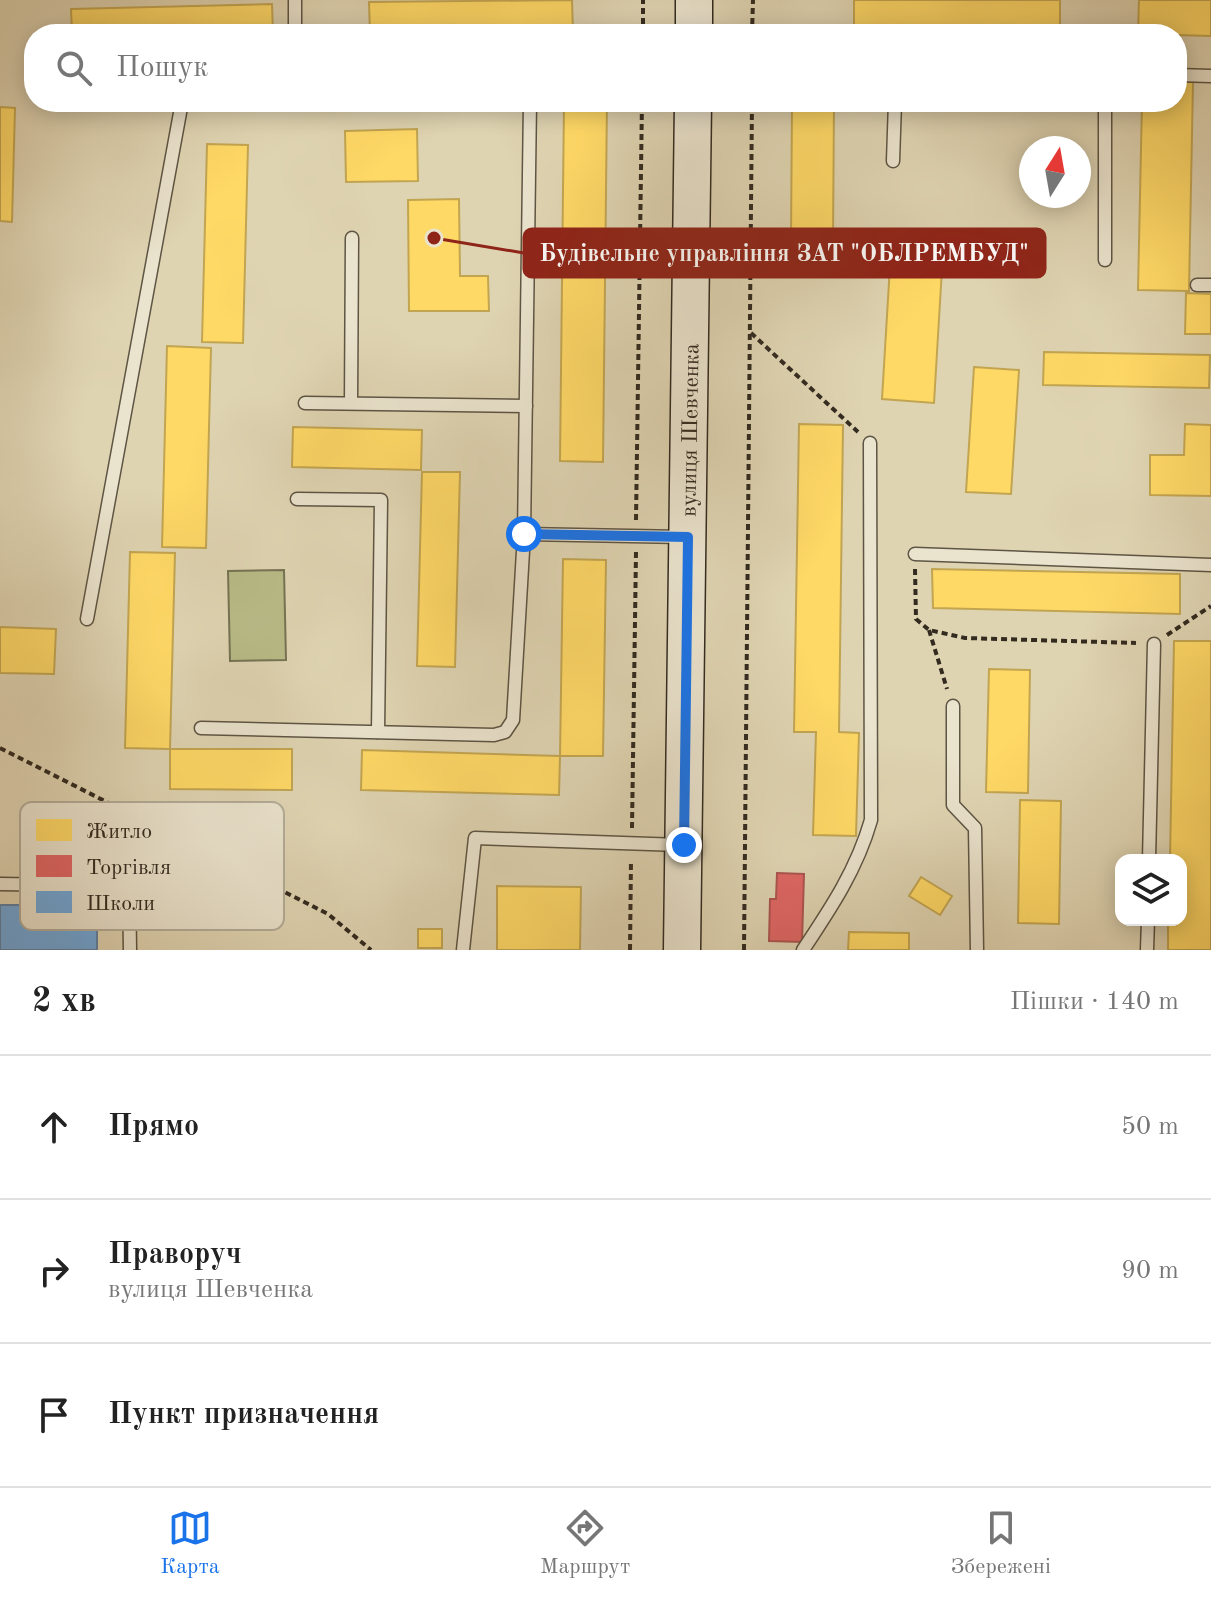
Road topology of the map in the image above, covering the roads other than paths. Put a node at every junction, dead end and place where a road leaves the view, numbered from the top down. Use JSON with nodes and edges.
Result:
{"nodes":[{"id":1,"x":295,"y":0,"type":"edge"},
{"id":2,"x":694,"y":0,"type":"edge"},
{"id":3,"x":295,"y":24,"type":"edge"},
{"id":4,"x":694,"y":24,"type":"edge"},
{"id":5,"x":1187,"y":75,"type":"edge"},
{"id":6,"x":1211,"y":76,"type":"edge"},
{"id":7,"x":180,"y":112,"type":"edge"},
{"id":8,"x":530,"y":112,"type":"edge"},
{"id":9,"x":693,"y":112,"type":"edge"},
{"id":10,"x":895,"y":112,"type":"edge"},
{"id":11,"x":1105,"y":112,"type":"edge"},
{"id":12,"x":893,"y":161,"type":"dead end"},
{"id":13,"x":352,"y":238,"type":"dead end"},
{"id":14,"x":1105,"y":260,"type":"dead end"},
{"id":15,"x":1197,"y":285,"type":"dead end"},
{"id":16,"x":1211,"y":285,"type":"edge"},
{"id":17,"x":305,"y":403,"type":"dead end"},
{"id":18,"x":351,"y":403,"type":"junction"},
{"id":19,"x":526,"y":406,"type":"junction"},
{"id":20,"x":870,"y":443,"type":"road end"},
{"id":21,"x":297,"y":499,"type":"dead end"},
{"id":22,"x":524,"y":534,"type":"junction"},
{"id":23,"x":688,"y":537,"type":"junction"},
{"id":24,"x":915,"y":554,"type":"road end"},
{"id":25,"x":1211,"y":565,"type":"edge"},
{"id":26,"x":87,"y":619,"type":"dead end"},
{"id":27,"x":1154,"y":644,"type":"road end"},
{"id":28,"x":953,"y":706,"type":"road end"},
{"id":29,"x":201,"y":728,"type":"dead end"},
{"id":30,"x":378,"y":732,"type":"junction"},
{"id":31,"x":684,"y":845,"type":"junction"},
{"id":32,"x":1149,"y":854,"type":"edge"},
{"id":33,"x":0,"y":884,"type":"edge"},
{"id":34,"x":20,"y":884,"type":"edge"},
{"id":35,"x":1148,"y":926,"type":"edge"},
{"id":36,"x":130,"y":930,"type":"edge"},
{"id":37,"x":130,"y":950,"type":"edge"},
{"id":38,"x":463,"y":950,"type":"edge"},
{"id":39,"x":682,"y":950,"type":"edge"},
{"id":40,"x":803,"y":950,"type":"edge"},
{"id":41,"x":977,"y":950,"type":"edge"},
{"id":42,"x":1147,"y":950,"type":"edge"}],
"edges":[{"from":1,"to":3,"type":"lane"},
{"from":2,"to":4,"type":"street"},
{"from":5,"to":6,"type":"lane"},
{"from":7,"to":26,"type":"lane"},
{"from":8,"to":19,"type":"lane"},
{"from":9,"to":23,"type":"street","name":"вулиця Шевченка"},
{"from":10,"to":12,"type":"lane"},
{"from":11,"to":14,"type":"lane"},
{"from":13,"to":18,"type":"lane"},
{"from":15,"to":16,"type":"lane"},
{"from":17,"to":18,"type":"lane"},
{"from":18,"to":19,"type":"lane"},
{"from":19,"to":22,"type":"lane"},
{"from":20,"to":40,"type":"lane"},
{"from":21,"to":30,"type":"lane"},
{"from":22,"to":23,"type":"lane"},
{"from":22,"to":30,"type":"lane"},
{"from":23,"to":31,"type":"street","name":"вулиця Шевченка"},
{"from":24,"to":25,"type":"lane"},
{"from":27,"to":32,"type":"lane"},
{"from":28,"to":41,"type":"lane"},
{"from":29,"to":30,"type":"lane"},
{"from":31,"to":38,"type":"lane"},
{"from":31,"to":39,"type":"street","name":"вулиця Шевченка"},
{"from":33,"to":34,"type":"lane"},
{"from":35,"to":42,"type":"lane"},
{"from":36,"to":37,"type":"lane"}]}
